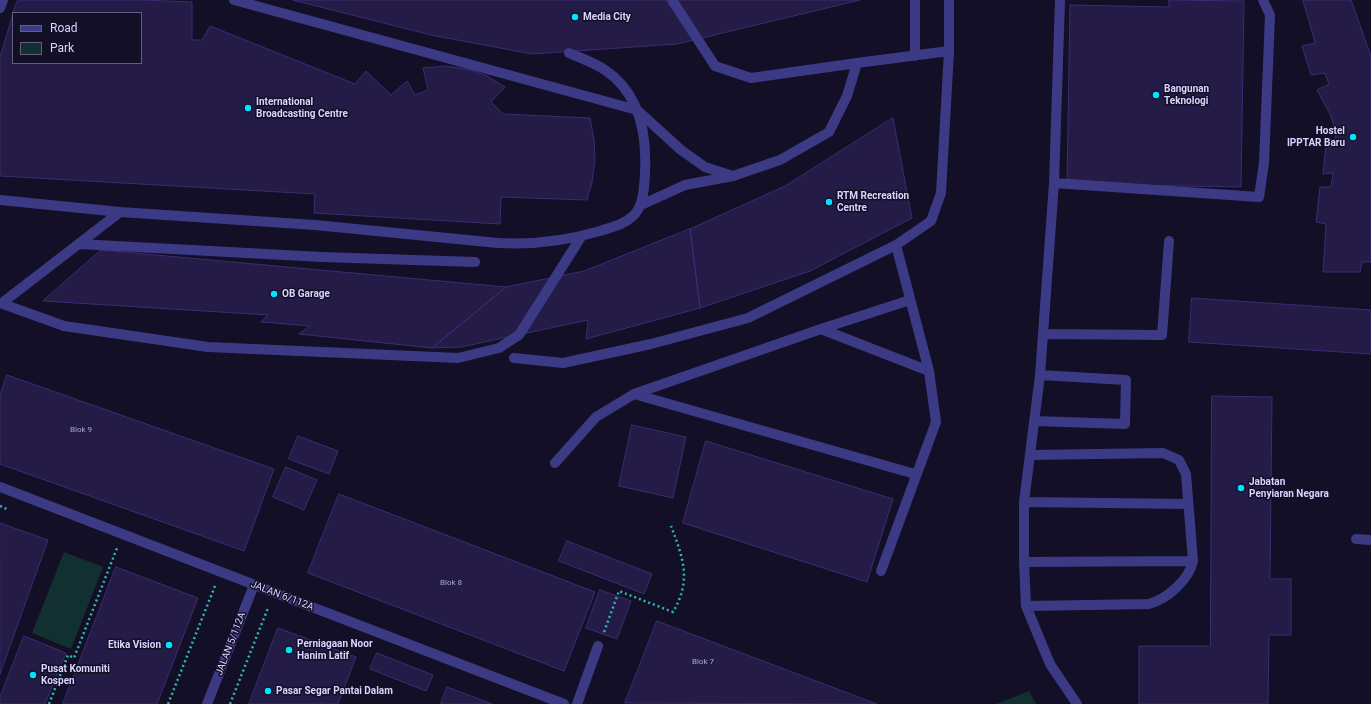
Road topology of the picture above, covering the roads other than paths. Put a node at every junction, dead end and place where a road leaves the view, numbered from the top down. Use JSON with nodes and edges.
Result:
{"nodes":[{"id":1,"x":3,"y":0,"type":"edge"},
{"id":2,"x":234,"y":0,"type":"edge"},
{"id":3,"x":672,"y":0,"type":"edge"},
{"id":4,"x":915,"y":0,"type":"edge"},
{"id":5,"x":949,"y":0,"type":"edge"},
{"id":6,"x":1060,"y":0,"type":"edge"},
{"id":7,"x":1263,"y":0,"type":"edge"},
{"id":8,"x":0,"y":8,"type":"edge"},
{"id":9,"x":950,"y":51,"type":"junction"},
{"id":10,"x":569,"y":53,"type":"dead end"},
{"id":11,"x":915,"y":56,"type":"junction"},
{"id":12,"x":857,"y":63,"type":"junction"},
{"id":13,"x":638,"y":110,"type":"junction"},
{"id":14,"x":733,"y":176,"type":"junction"},
{"id":15,"x":1054,"y":183,"type":"junction"},
{"id":16,"x":0,"y":200,"type":"edge"},
{"id":17,"x":641,"y":205,"type":"junction"},
{"id":18,"x":120,"y":212,"type":"junction"},
{"id":19,"x":581,"y":237,"type":"junction"},
{"id":20,"x":1169,"y":241,"type":"dead end"},
{"id":21,"x":79,"y":244,"type":"junction"},
{"id":22,"x":896,"y":245,"type":"junction"},
{"id":23,"x":475,"y":262,"type":"dead end"},
{"id":24,"x":910,"y":300,"type":"junction"},
{"id":25,"x":1,"y":303,"type":"edge"},
{"id":26,"x":821,"y":328,"type":"junction"},
{"id":27,"x":1044,"y":334,"type":"junction"},
{"id":28,"x":514,"y":358,"type":"dead end"},
{"id":29,"x":929,"y":371,"type":"junction"},
{"id":30,"x":1040,"y":375,"type":"junction"},
{"id":31,"x":634,"y":394,"type":"junction"},
{"id":32,"x":1034,"y":421,"type":"junction"},
{"id":33,"x":1030,"y":455,"type":"junction"},
{"id":34,"x":555,"y":463,"type":"dead end"},
{"id":35,"x":915,"y":474,"type":"junction"},
{"id":36,"x":0,"y":487,"type":"edge"},
{"id":37,"x":1024,"y":502,"type":"junction"},
{"id":38,"x":1188,"y":504,"type":"junction"},
{"id":39,"x":1356,"y":539,"type":"dead end"},
{"id":40,"x":1371,"y":540,"type":"edge"},
{"id":41,"x":1024,"y":562,"type":"junction"},
{"id":42,"x":1193,"y":562,"type":"junction"},
{"id":43,"x":881,"y":571,"type":"dead end"},
{"id":44,"x":254,"y":585,"type":"junction"},
{"id":45,"x":1026,"y":606,"type":"junction"},
{"id":46,"x":598,"y":646,"type":"road end"},
{"id":47,"x":207,"y":704,"type":"edge"},
{"id":48,"x":564,"y":704,"type":"edge"},
{"id":49,"x":577,"y":704,"type":"edge"},
{"id":50,"x":1077,"y":704,"type":"edge"}],
"edges":[{"from":1,"to":8,"type":"street"},
{"from":2,"to":13,"type":"street"},
{"from":3,"to":12,"type":"street"},
{"from":4,"to":11,"type":"street"},
{"from":5,"to":9,"type":"street"},
{"from":6,"to":15,"type":"street"},
{"from":7,"to":15,"type":"street"},
{"from":9,"to":11,"type":"street"},
{"from":9,"to":22,"type":"street"},
{"from":10,"to":13,"type":"street"},
{"from":11,"to":12,"type":"street"},
{"from":12,"to":14,"type":"street"},
{"from":13,"to":14,"type":"street"},
{"from":13,"to":17,"type":"street"},
{"from":14,"to":17,"type":"street"},
{"from":15,"to":27,"type":"street"},
{"from":16,"to":18,"type":"street"},
{"from":17,"to":19,"type":"street"},
{"from":18,"to":19,"type":"street"},
{"from":18,"to":21,"type":"street"},
{"from":19,"to":25,"type":"street"},
{"from":20,"to":27,"type":"street"},
{"from":21,"to":23,"type":"street"},
{"from":21,"to":25,"type":"street"},
{"from":22,"to":24,"type":"street"},
{"from":22,"to":28,"type":"street"},
{"from":24,"to":26,"type":"street"},
{"from":24,"to":29,"type":"street"},
{"from":26,"to":29,"type":"street"},
{"from":26,"to":31,"type":"street"},
{"from":27,"to":30,"type":"street"},
{"from":29,"to":35,"type":"street"},
{"from":30,"to":32,"type":"street"},
{"from":30,"to":32,"type":"street"},
{"from":31,"to":34,"type":"street"},
{"from":31,"to":35,"type":"street"},
{"from":32,"to":33,"type":"street"},
{"from":33,"to":37,"type":"street"},
{"from":33,"to":38,"type":"street"},
{"from":35,"to":43,"type":"street"},
{"from":36,"to":44,"type":"street","name":"JALAN 6/112A"},
{"from":37,"to":38,"type":"street"},
{"from":37,"to":41,"type":"street"},
{"from":38,"to":42,"type":"street"},
{"from":39,"to":40,"type":"street"},
{"from":41,"to":42,"type":"street"},
{"from":41,"to":45,"type":"street"},
{"from":42,"to":45,"type":"street"},
{"from":44,"to":47,"type":"street","name":"JALAN 5/112A"},
{"from":44,"to":48,"type":"street","name":"JALAN 6/112A"},
{"from":45,"to":50,"type":"street"},
{"from":46,"to":49,"type":"street"}]}
